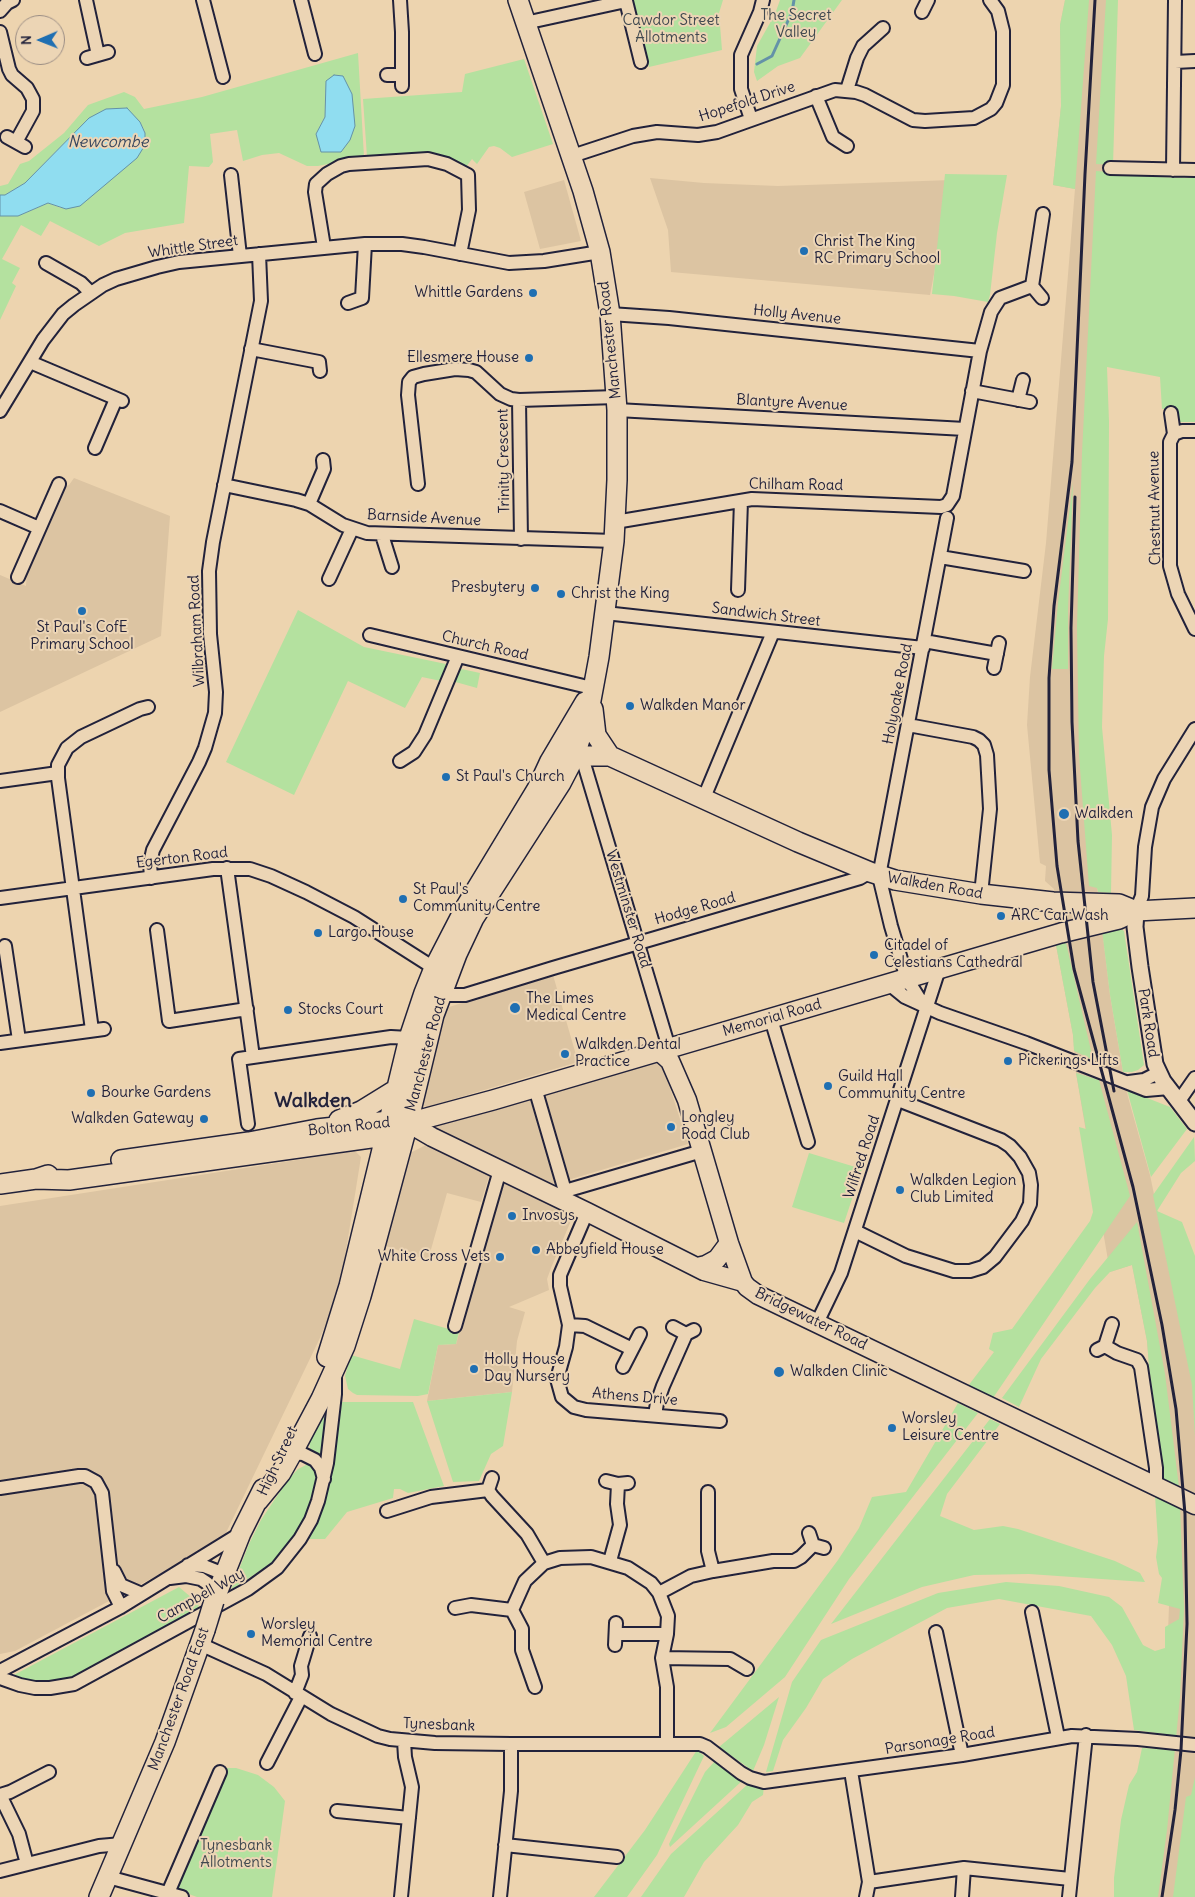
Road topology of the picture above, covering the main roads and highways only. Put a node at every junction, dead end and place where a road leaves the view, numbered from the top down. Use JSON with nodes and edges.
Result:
{"nodes":[{"id":1,"x":518,"y":0,"type":"edge"},
{"id":2,"x":592,"y":690,"type":"junction"},
{"id":3,"x":610,"y":756,"type":"junction"},
{"id":4,"x":578,"y":758,"type":"junction"},
{"id":5,"x":537,"y":789,"type":"junction"},
{"id":6,"x":1080,"y":902,"type":"junction"},
{"id":7,"x":1195,"y":908,"type":"edge"},
{"id":8,"x":1136,"y":911,"type":"junction"},
{"id":9,"x":1083,"y":928,"type":"junction"},
{"id":10,"x":666,"y":1053,"type":"junction"},
{"id":11,"x":395,"y":1090,"type":"junction"},
{"id":12,"x":408,"y":1123,"type":"junction"},
{"id":13,"x":317,"y":1129,"type":"junction"},
{"id":14,"x":387,"y":1129,"type":"junction"},
{"id":15,"x":36,"y":1179,"type":"junction"},
{"id":16,"x":0,"y":1184,"type":"edge"},
{"id":17,"x":729,"y":1243,"type":"junction"},
{"id":18,"x":697,"y":1267,"type":"junction"},
{"id":19,"x":743,"y":1282,"type":"junction"},
{"id":20,"x":258,"y":1501,"type":"junction"},
{"id":21,"x":1195,"y":1506,"type":"edge"},
{"id":22,"x":99,"y":1897,"type":"edge"}],
"edges":[{"from":1,"to":2,"type":"main road","name":"Manchester Road"},
{"from":2,"to":3,"type":"main road"},
{"from":2,"to":4,"type":"main road","name":"Manchester Road"},
{"from":2,"to":5,"type":"main road","name":"Manchester Road"},
{"from":3,"to":4,"type":"main road","name":"Walkden Road"},
{"from":3,"to":6,"type":"main road","name":"Walkden Road"},
{"from":4,"to":5,"type":"main road","name":"Walkden Road"},
{"from":4,"to":12,"type":"main road","name":"Manchester Road"},
{"from":5,"to":11,"type":"main road","name":"Manchester Road"},
{"from":6,"to":8,"type":"main road","name":"Walkden Road"},
{"from":6,"to":9,"type":"main road"},
{"from":7,"to":8,"type":"main road","name":"Walkden Road"},
{"from":8,"to":9,"type":"main road","name":"Memorial Road"},
{"from":9,"to":10,"type":"main road","name":"Memorial Road"},
{"from":10,"to":12,"type":"main road","name":"Memorial Road"},
{"from":10,"to":17,"type":"main road","name":"Westminster Road"},
{"from":11,"to":13,"type":"main road"},
{"from":11,"to":14,"type":"main road","name":"Manchester Road"},
{"from":12,"to":14,"type":"main road","name":"Bolton Road"},
{"from":12,"to":18,"type":"main road","name":"Bridgewater Road"},
{"from":12,"to":20,"type":"main road","name":"High Street"},
{"from":13,"to":14,"type":"main road","name":"Bolton Road"},
{"from":13,"to":15,"type":"main road","name":"Bolton Road"},
{"from":14,"to":15,"type":"main road","name":"Bolton Road"},
{"from":14,"to":20,"type":"main road","name":"High Street"},
{"from":15,"to":16,"type":"main road","name":"Bolton Road"},
{"from":17,"to":18,"type":"main road"},
{"from":17,"to":19,"type":"main road","name":"Westminster Road"},
{"from":18,"to":19,"type":"main road","name":"Bridgewater Road"},
{"from":19,"to":21,"type":"main road","name":"Bridgewater Road"},
{"from":20,"to":22,"type":"main road","name":"Manchester Road East","bridge":true}]}
